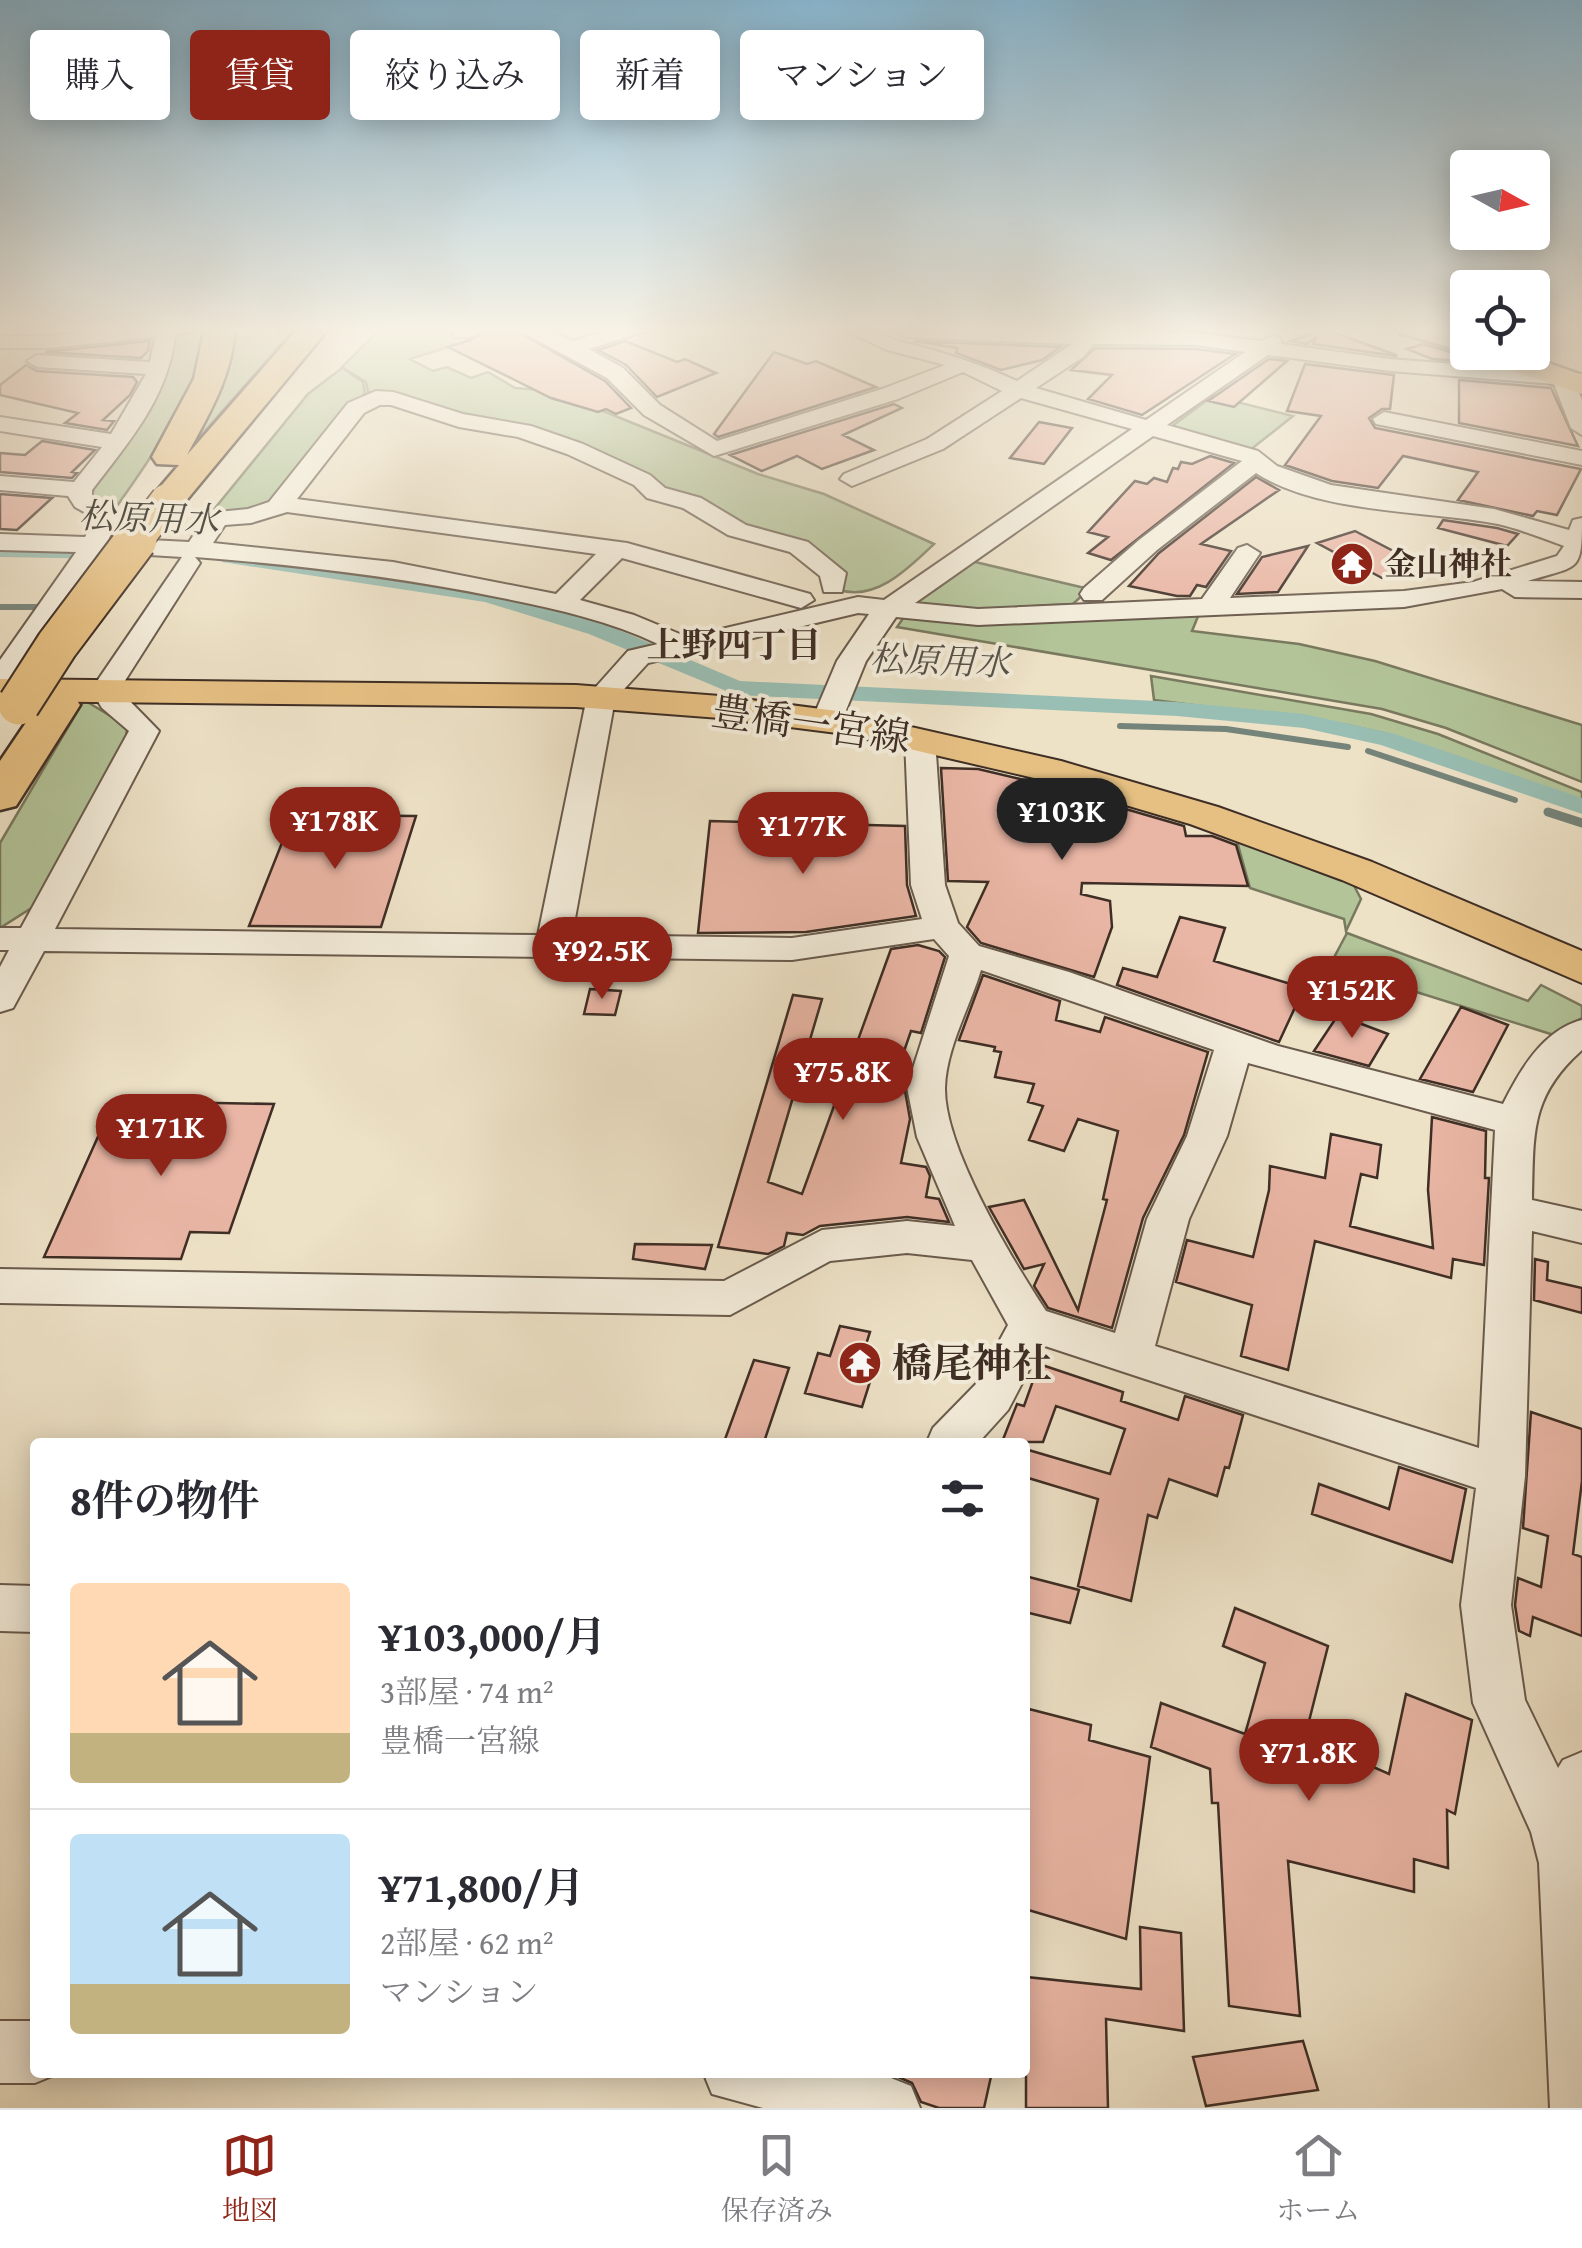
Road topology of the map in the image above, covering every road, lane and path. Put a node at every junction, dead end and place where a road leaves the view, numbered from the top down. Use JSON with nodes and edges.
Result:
{"nodes":[{"id":1,"x":9,"y":425,"type":"edge"},
{"id":2,"x":128,"y":425,"type":"edge"},
{"id":3,"x":195,"y":425,"type":"edge"},
{"id":4,"x":233,"y":425,"type":"edge"},
{"id":5,"x":245,"y":425,"type":"edge"},
{"id":6,"x":342,"y":425,"type":"edge"},
{"id":7,"x":490,"y":425,"type":"edge"},
{"id":8,"x":676,"y":425,"type":"edge"},
{"id":9,"x":791,"y":425,"type":"edge"},
{"id":10,"x":964,"y":425,"type":"edge"},
{"id":11,"x":1138,"y":425,"type":"edge"},
{"id":12,"x":1151,"y":425,"type":"edge"},
{"id":13,"x":1418,"y":425,"type":"edge"},
{"id":14,"x":1427,"y":427,"type":"joint"},
{"id":15,"x":1147,"y":428,"type":"junction"},
{"id":16,"x":117,"y":442,"type":"junction"},
{"id":17,"x":1582,"y":458,"type":"edge"},
{"id":18,"x":1255,"y":462,"type":"junction"},
{"id":19,"x":852,"y":479,"type":"dead end"},
{"id":20,"x":0,"y":483,"type":"edge"},
{"id":21,"x":80,"y":490,"type":"junction"},
{"id":22,"x":171,"y":500,"type":"junction"},
{"id":23,"x":281,"y":504,"type":"junction"},
{"id":24,"x":737,"y":530,"type":"junction"},
{"id":25,"x":0,"y":542,"type":"edge"},
{"id":26,"x":1577,"y":544,"type":"edge"},
{"id":27,"x":615,"y":550,"type":"junction"},
{"id":28,"x":88,"y":551,"type":"junction"},
{"id":29,"x":1247,"y":553,"type":"dead end"},
{"id":30,"x":192,"y":555,"type":"junction"},
{"id":31,"x":0,"y":559,"type":"edge"},
{"id":32,"x":682,"y":565,"type":"junction"},
{"id":33,"x":833,"y":586,"type":"dead end"},
{"id":34,"x":1476,"y":589,"type":"junction"},
{"id":35,"x":1573,"y":590,"type":"edge"},
{"id":36,"x":1093,"y":594,"type":"dead end"},
{"id":37,"x":801,"y":600,"type":"dead end"},
{"id":38,"x":562,"y":603,"type":"junction"},
{"id":39,"x":1211,"y":606,"type":"junction"},
{"id":40,"x":888,"y":609,"type":"junction"},
{"id":41,"x":660,"y":650,"type":"junction"},
{"id":42,"x":105,"y":690,"type":"junction"},
{"id":43,"x":602,"y":697,"type":"junction"},
{"id":44,"x":16,"y":702,"type":"edge"},
{"id":45,"x":832,"y":704,"type":"junction"},
{"id":46,"x":920,"y":739,"type":"junction"},
{"id":47,"x":0,"y":796,"type":"edge"},
{"id":48,"x":16,"y":939,"type":"edge"},
{"id":49,"x":954,"y":941,"type":"junction"},
{"id":50,"x":553,"y":946,"type":"junction"},
{"id":51,"x":1582,"y":969,"type":"edge"},
{"id":52,"x":0,"y":1000,"type":"edge"},
{"id":53,"x":1582,"y":1032,"type":"edge"},
{"id":54,"x":1236,"y":1044,"type":"junction"},
{"id":55,"x":1515,"y":1121,"type":"junction"},
{"id":56,"x":1513,"y":1211,"type":"junction"},
{"id":57,"x":1582,"y":1226,"type":"edge"},
{"id":58,"x":985,"y":1245,"type":"junction"},
{"id":59,"x":0,"y":1286,"type":"edge"},
{"id":60,"x":1031,"y":1324,"type":"junction"},
{"id":61,"x":1130,"y":1358,"type":"junction"},
{"id":62,"x":954,"y":1438,"type":"edge"},
{"id":63,"x":1502,"y":1476,"type":"junction"},
{"id":64,"x":0,"y":1608,"type":"edge"},
{"id":65,"x":30,"y":1609,"type":"edge"},
{"id":66,"x":1582,"y":1779,"type":"edge"},
{"id":67,"x":1558,"y":1828,"type":"junction"},
{"id":68,"x":0,"y":2052,"type":"edge"},
{"id":69,"x":30,"y":2052,"type":"edge"},
{"id":70,"x":768,"y":2078,"type":"edge"},
{"id":71,"x":889,"y":2108,"type":"edge"},
{"id":72,"x":1582,"y":2108,"type":"edge"}],
"edges":[{"from":1,"to":16,"type":"street"},
{"from":2,"to":16,"type":"street"},
{"from":3,"to":22,"type":"highway"},
{"from":4,"to":22,"type":"highway"},
{"from":5,"to":22,"type":"highway"},
{"from":6,"to":23,"type":"street"},
{"from":7,"to":24,"type":"street"},
{"from":8,"to":9,"type":"street"},
{"from":10,"to":19,"type":"street"},
{"from":11,"to":15,"type":"street"},
{"from":12,"to":15,"type":"street"},
{"from":13,"to":14,"type":"street"},
{"from":14,"to":17,"type":"street"},
{"from":15,"to":18,"type":"street"},
{"from":15,"to":40,"type":"street"},
{"from":16,"to":21,"type":"street"},
{"from":18,"to":26,"type":"street"},
{"from":18,"to":36,"type":"street"},
{"from":20,"to":21,"type":"street"},
{"from":21,"to":28,"type":"street"},
{"from":22,"to":44,"type":"highway"},
{"from":22,"to":44,"type":"highway","bridge":true},
{"from":23,"to":27,"type":"street"},
{"from":23,"to":30,"type":"street"},
{"from":24,"to":32,"type":"street"},
{"from":24,"to":33,"type":"street"},
{"from":25,"to":28,"type":"street"},
{"from":26,"to":34,"type":"street"},
{"from":26,"to":35,"type":"street"},
{"from":27,"to":32,"type":"street"},
{"from":27,"to":38,"type":"street"},
{"from":28,"to":30,"type":"street"},
{"from":28,"to":31,"type":"street"},
{"from":28,"to":44,"type":"street"},
{"from":29,"to":39,"type":"street"},
{"from":30,"to":38,"type":"street"},
{"from":30,"to":41,"type":"street"},
{"from":30,"to":42,"type":"street"},
{"from":32,"to":37,"type":"street"},
{"from":34,"to":35,"type":"street"},
{"from":34,"to":39,"type":"street"},
{"from":38,"to":41,"type":"street"},
{"from":39,"to":40,"type":"street"},
{"from":40,"to":41,"type":"street"},
{"from":40,"to":45,"type":"street"},
{"from":41,"to":43,"type":"street"},
{"from":42,"to":43,"type":"main road","name":"豊橋一宮線"},
{"from":42,"to":44,"type":"main road","name":"豊橋一宮線"},
{"from":42,"to":48,"type":"street"},
{"from":43,"to":45,"type":"main road","name":"豊橋一宮線"},
{"from":43,"to":50,"type":"street"},
{"from":44,"to":47,"type":"highway"},
{"from":45,"to":46,"type":"main road","name":"豊橋一宮線"},
{"from":46,"to":49,"type":"street"},
{"from":46,"to":51,"type":"main road","name":"豊橋一宮線"},
{"from":48,"to":50,"type":"street"},
{"from":48,"to":52,"type":"street"},
{"from":49,"to":50,"type":"street"},
{"from":49,"to":54,"type":"street"},
{"from":49,"to":58,"type":"street"},
{"from":53,"to":55,"type":"street"},
{"from":54,"to":55,"type":"street"},
{"from":54,"to":61,"type":"street"},
{"from":55,"to":56,"type":"street"},
{"from":56,"to":57,"type":"street"},
{"from":56,"to":63,"type":"street"},
{"from":58,"to":59,"type":"street"},
{"from":58,"to":60,"type":"street"},
{"from":60,"to":61,"type":"street"},
{"from":60,"to":62,"type":"street"},
{"from":61,"to":63,"type":"street"},
{"from":63,"to":67,"type":"street"},
{"from":64,"to":65,"type":"street"},
{"from":66,"to":67,"type":"street"},
{"from":67,"to":72,"type":"street"},
{"from":68,"to":69,"type":"street"},
{"from":70,"to":71,"type":"street"}]}
